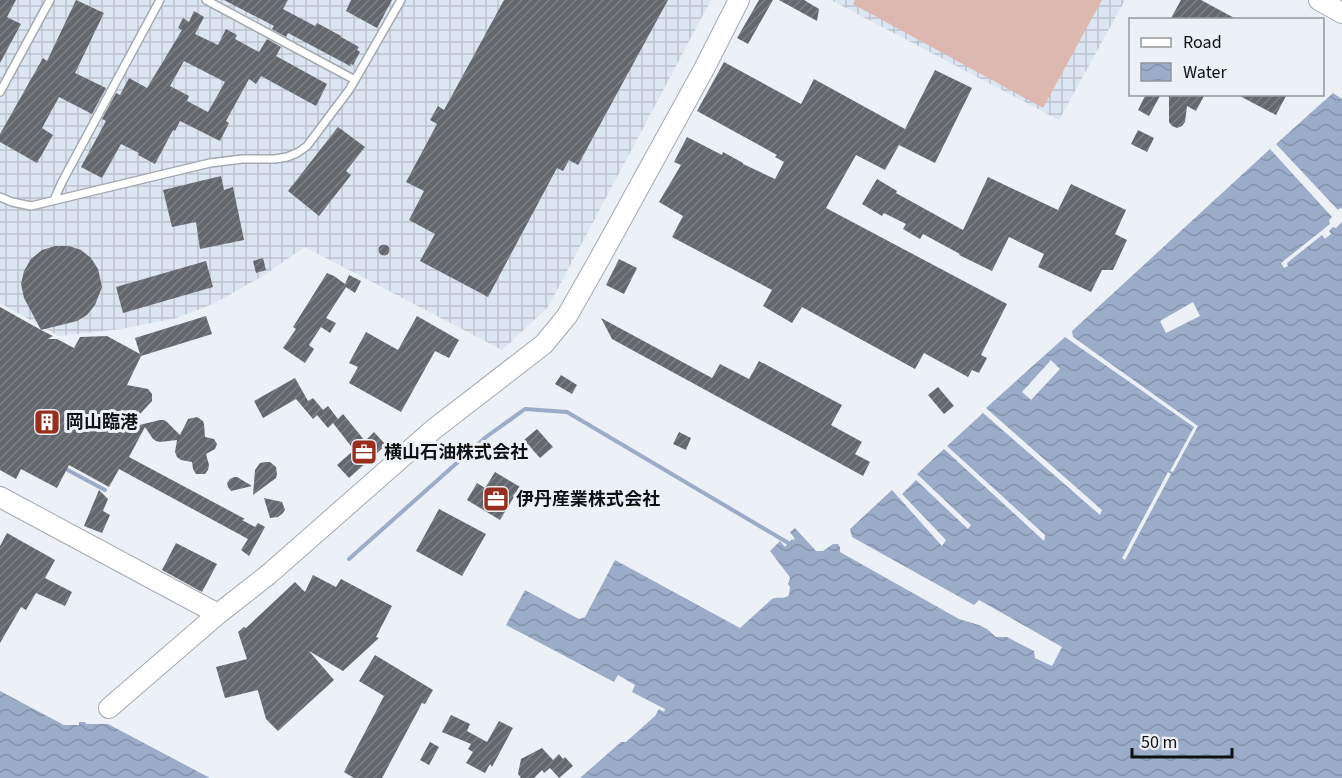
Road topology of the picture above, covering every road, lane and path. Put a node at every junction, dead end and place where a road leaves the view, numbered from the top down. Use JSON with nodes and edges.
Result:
{"nodes":[{"id":1,"x":50,"y":0,"type":"edge"},
{"id":2,"x":160,"y":0,"type":"edge"},
{"id":3,"x":206,"y":0,"type":"edge"},
{"id":4,"x":401,"y":0,"type":"edge"},
{"id":5,"x":739,"y":0,"type":"edge"},
{"id":6,"x":1319,"y":0,"type":"edge"},
{"id":7,"x":1342,"y":13,"type":"edge"},
{"id":8,"x":355,"y":80,"type":"junction"},
{"id":9,"x":0,"y":92,"type":"edge"},
{"id":10,"x":0,"y":197,"type":"edge"},
{"id":11,"x":54,"y":200,"type":"junction"},
{"id":12,"x":0,"y":496,"type":"edge"},
{"id":13,"x":218,"y":614,"type":"junction"},
{"id":14,"x":109,"y":708,"type":"dead end"}],
"edges":[{"from":1,"to":9,"type":"lane"},
{"from":2,"to":11,"type":"lane"},
{"from":3,"to":8,"type":"lane"},
{"from":4,"to":8,"type":"lane"},
{"from":5,"to":13,"type":"street"},
{"from":6,"to":7,"type":"street"},
{"from":8,"to":11,"type":"lane"},
{"from":10,"to":11,"type":"lane"},
{"from":12,"to":13,"type":"street"},
{"from":13,"to":14,"type":"street"}]}
